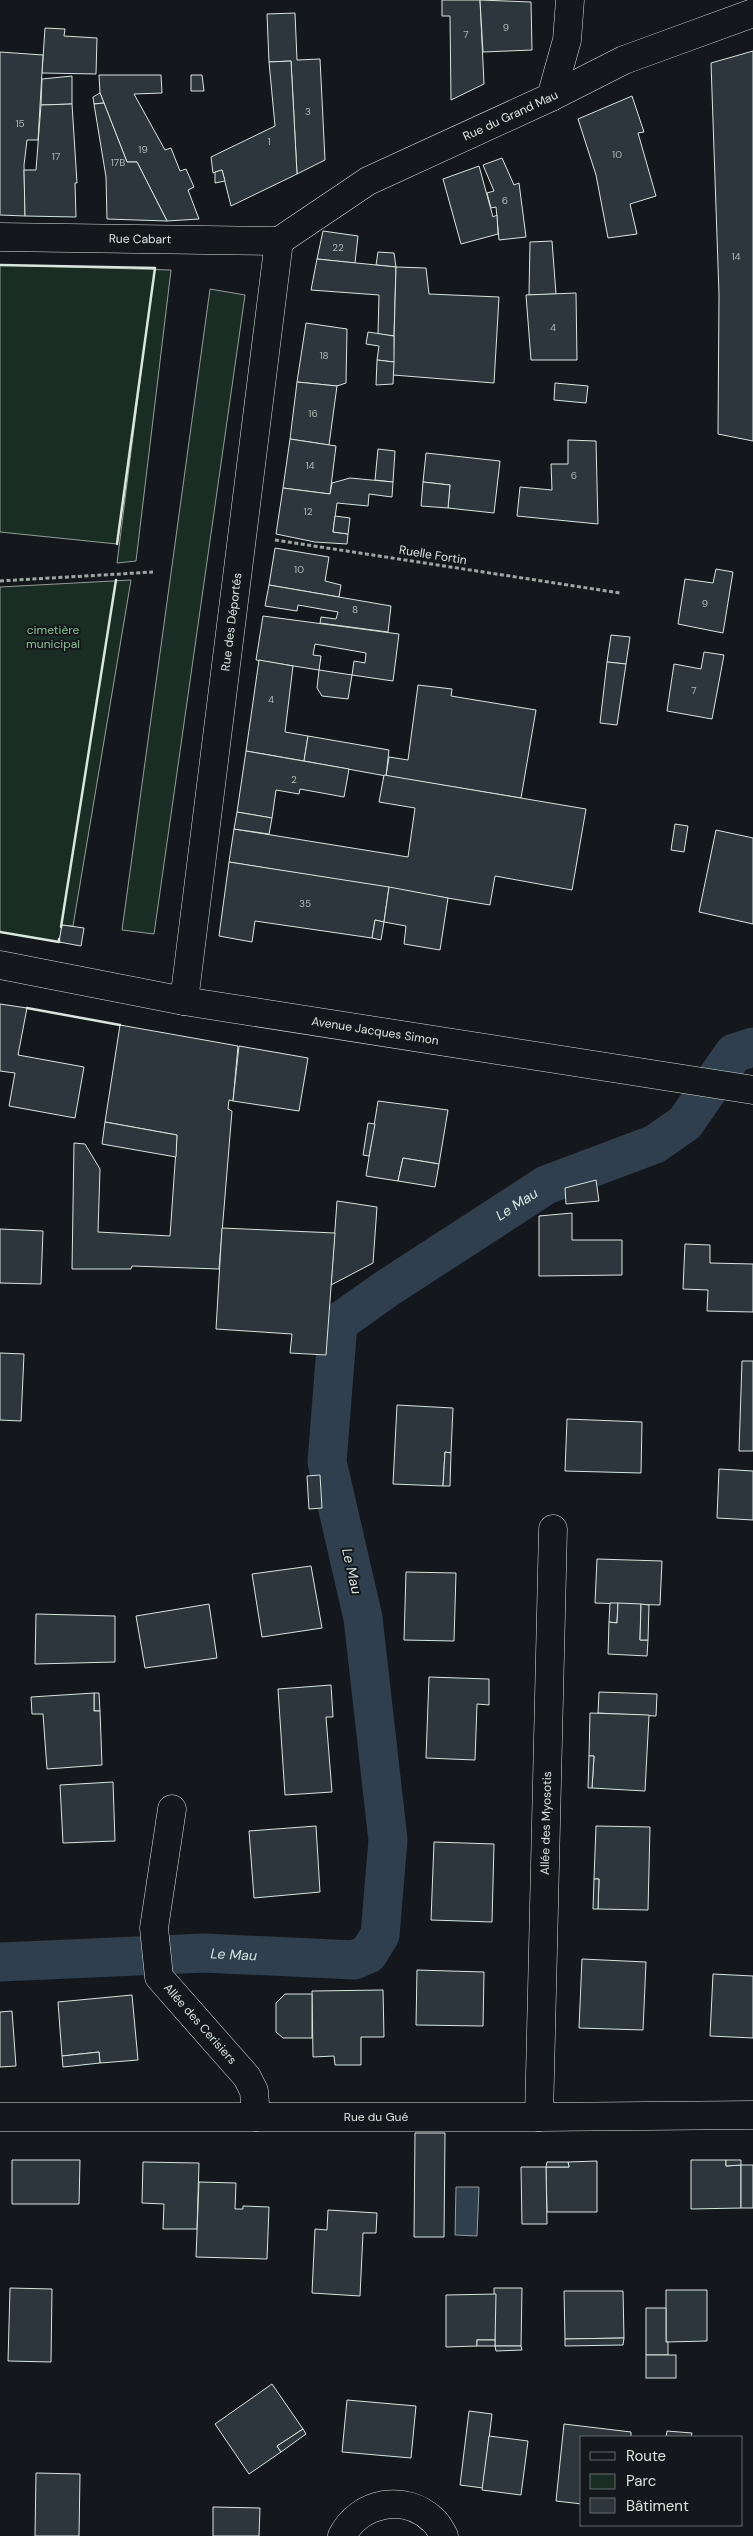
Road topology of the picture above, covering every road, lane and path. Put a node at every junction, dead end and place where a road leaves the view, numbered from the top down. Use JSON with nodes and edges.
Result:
{"nodes":[{"id":1,"x":570,"y":0,"type":"edge"},
{"id":2,"x":753,"y":13,"type":"edge"},
{"id":3,"x":551,"y":97,"type":"junction"},
{"id":4,"x":0,"y":237,"type":"edge"},
{"id":5,"x":279,"y":241,"type":"junction"},
{"id":6,"x":242,"y":535,"type":"junction"},
{"id":7,"x":153,"y":572,"type":"dead end"},
{"id":8,"x":0,"y":581,"type":"edge"},
{"id":9,"x":620,"y":593,"type":"dead end"},
{"id":10,"x":0,"y":965,"type":"edge"},
{"id":11,"x":184,"y":1001,"type":"junction"},
{"id":12,"x":751,"y":1090,"type":"edge"},
{"id":13,"x":553,"y":1529,"type":"dead end"},
{"id":14,"x":172,"y":1809,"type":"dead end"},
{"id":15,"x":753,"y":2115,"type":"edge"},
{"id":16,"x":0,"y":2117,"type":"edge"},
{"id":17,"x":256,"y":2117,"type":"junction"},
{"id":18,"x":539,"y":2117,"type":"junction"},
{"id":19,"x":342,"y":2536,"type":"edge"},
{"id":20,"x":444,"y":2536,"type":"edge"}],
"edges":[{"from":1,"to":3,"type":"street"},
{"from":2,"to":3,"type":"street","name":"Rue du Grand Mau"},
{"from":3,"to":5,"type":"street","name":"Rue du Grand Mau"},
{"from":4,"to":5,"type":"street","name":"Rue Cabart"},
{"from":5,"to":6,"type":"street","name":"Rue des Déportés"},
{"from":6,"to":9,"type":"path","name":"Ruelle Fortin"},
{"from":6,"to":11,"type":"street","name":"Rue des Déportés"},
{"from":7,"to":8,"type":"path"},
{"from":10,"to":11,"type":"street","name":"Avenue Jacques Simon"},
{"from":11,"to":12,"type":"street","name":"Avenue Jacques Simon"},
{"from":13,"to":18,"type":"street","name":"Allée des Myosotis"},
{"from":14,"to":17,"type":"street","name":"Allée des Cerisiers"},
{"from":15,"to":18,"type":"street","name":"Rue du Gué"},
{"from":16,"to":17,"type":"street","name":"Rue du Gué"},
{"from":17,"to":18,"type":"street","name":"Rue du Gué"},
{"from":19,"to":20,"type":"street"}]}
